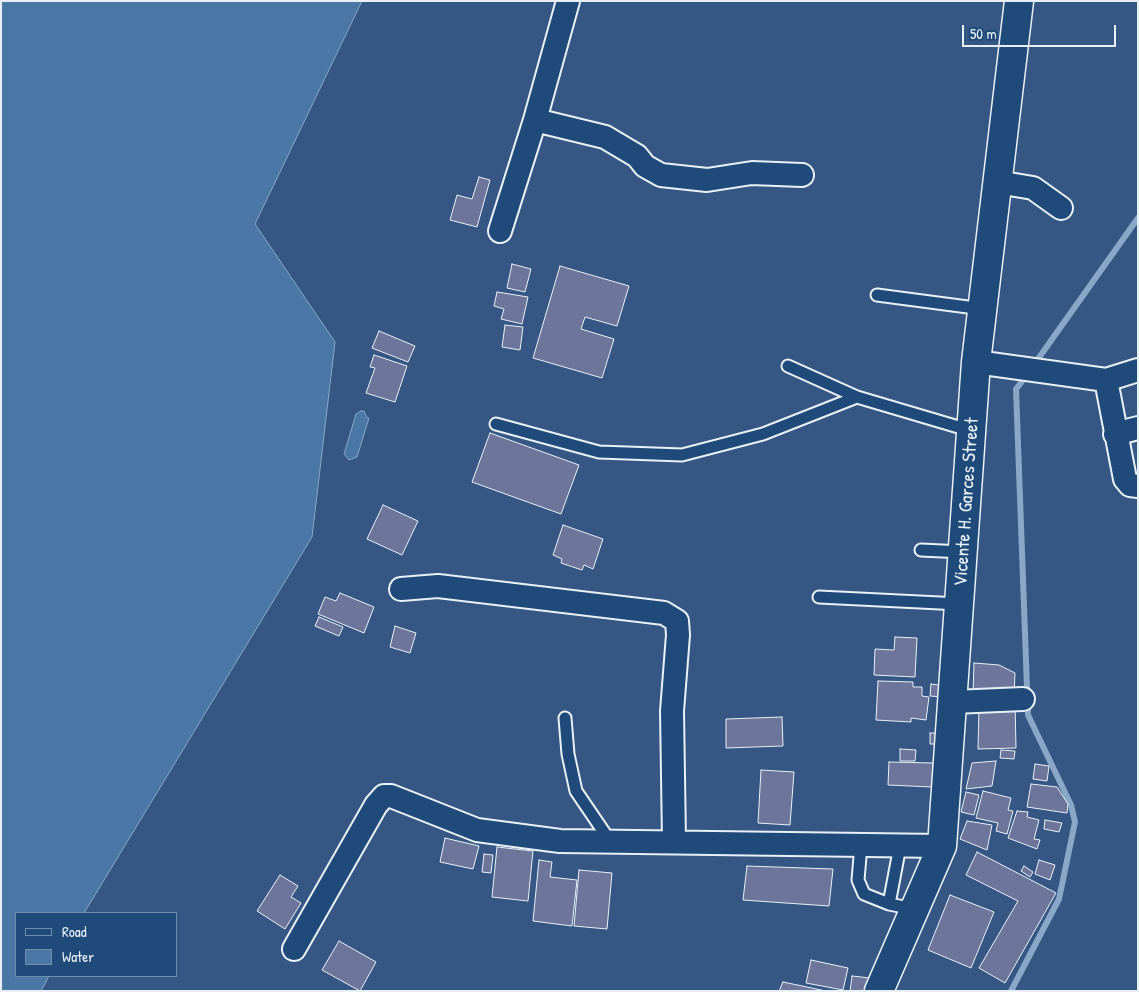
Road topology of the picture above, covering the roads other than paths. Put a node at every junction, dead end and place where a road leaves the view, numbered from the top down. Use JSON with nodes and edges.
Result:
{"nodes":[{"id":1,"x":568,"y":1,"type":"edge"},
{"id":2,"x":1019,"y":1,"type":"edge"},
{"id":3,"x":535,"y":120,"type":"junction"},
{"id":4,"x":802,"y":175,"type":"dead end"},
{"id":5,"x":998,"y":182,"type":"junction"},
{"id":6,"x":1061,"y":208,"type":"dead end"},
{"id":7,"x":500,"y":231,"type":"dead end"},
{"id":8,"x":877,"y":295,"type":"dead end"},
{"id":9,"x":983,"y":309,"type":"junction"},
{"id":10,"x":976,"y":362,"type":"junction"},
{"id":11,"x":788,"y":366,"type":"dead end"},
{"id":12,"x":1138,"y":370,"type":"edge"},
{"id":13,"x":1106,"y":380,"type":"junction"},
{"id":14,"x":857,"y":397,"type":"junction"},
{"id":15,"x":496,"y":424,"type":"dead end"},
{"id":16,"x":1138,"y":428,"type":"edge"},
{"id":17,"x":972,"y":431,"type":"junction"},
{"id":18,"x":1115,"y":434,"type":"junction"},
{"id":19,"x":1138,"y":486,"type":"edge"},
{"id":20,"x":921,"y":550,"type":"dead end"},
{"id":21,"x":963,"y":552,"type":"junction"},
{"id":22,"x":401,"y":589,"type":"dead end"},
{"id":23,"x":819,"y":597,"type":"dead end"},
{"id":24,"x":960,"y":604,"type":"junction"},
{"id":25,"x":1023,"y":699,"type":"dead end"},
{"id":26,"x":953,"y":702,"type":"junction"},
{"id":27,"x":565,"y":718,"type":"dead end"},
{"id":28,"x":610,"y":841,"type":"junction"},
{"id":29,"x":674,"y":841,"type":"junction"},
{"id":30,"x":861,"y":845,"type":"junction"},
{"id":31,"x":900,"y":846,"type":"junction"},
{"id":32,"x":942,"y":846,"type":"junction"},
{"id":33,"x":901,"y":907,"type":"junction"},
{"id":34,"x":294,"y":949,"type":"dead end"},
{"id":35,"x":879,"y":991,"type":"edge"}],
"edges":[{"from":1,"to":3,"type":"street"},
{"from":2,"to":5,"type":"street","name":"Vicente H. Garces Street"},
{"from":3,"to":4,"type":"street"},
{"from":3,"to":7,"type":"street"},
{"from":5,"to":6,"type":"street"},
{"from":5,"to":9,"type":"street","name":"Vicente H. Garces Street"},
{"from":8,"to":9,"type":"lane"},
{"from":9,"to":10,"type":"street","name":"Vicente H. Garces Street"},
{"from":10,"to":13,"type":"street"},
{"from":10,"to":17,"type":"street","name":"Vicente H. Garces Street"},
{"from":11,"to":14,"type":"lane"},
{"from":12,"to":13,"type":"street"},
{"from":13,"to":18,"type":"street"},
{"from":14,"to":15,"type":"lane"},
{"from":14,"to":17,"type":"lane"},
{"from":16,"to":18,"type":"street"},
{"from":17,"to":21,"type":"street","name":"Vicente H. Garces Street"},
{"from":18,"to":19,"type":"street"},
{"from":20,"to":21,"type":"lane"},
{"from":21,"to":24,"type":"street","name":"Vicente H. Garces Street"},
{"from":22,"to":29,"type":"street"},
{"from":23,"to":24,"type":"lane"},
{"from":24,"to":26,"type":"street","name":"Vicente H. Garces Street"},
{"from":25,"to":26,"type":"street"},
{"from":26,"to":32,"type":"street","name":"Vicente H. Garces Street"},
{"from":27,"to":28,"type":"lane"},
{"from":28,"to":29,"type":"street"},
{"from":28,"to":34,"type":"street"},
{"from":29,"to":30,"type":"street"},
{"from":30,"to":31,"type":"street"},
{"from":30,"to":33,"type":"lane"},
{"from":31,"to":32,"type":"street"},
{"from":31,"to":33,"type":"lane"},
{"from":32,"to":33,"type":"street","name":"Vicente H. Garces Street"},
{"from":33,"to":35,"type":"street","name":"Vicente H. Garces Street"}]}
